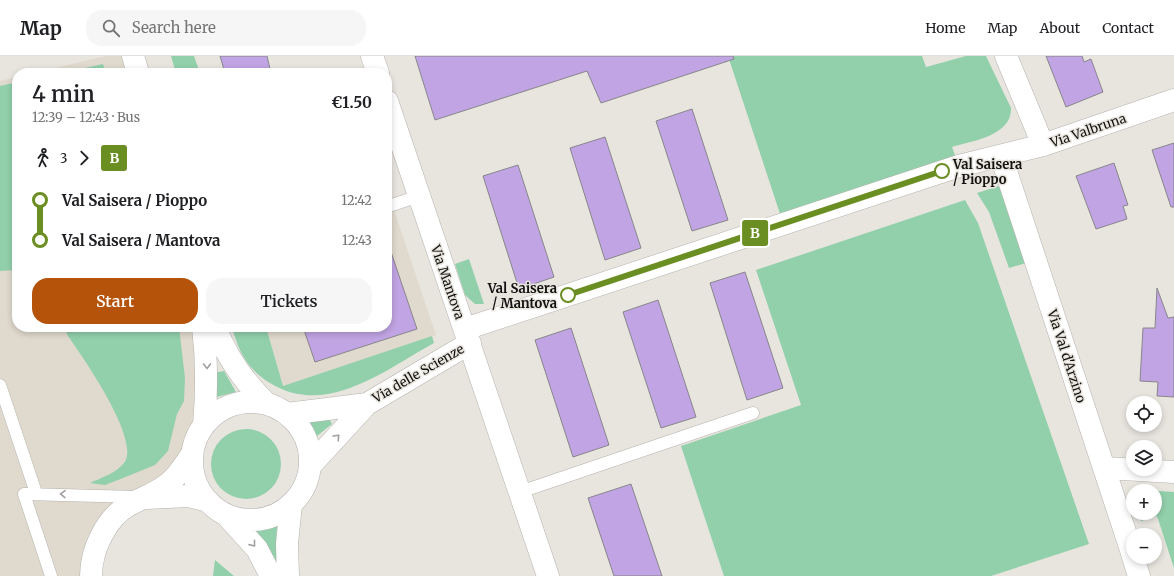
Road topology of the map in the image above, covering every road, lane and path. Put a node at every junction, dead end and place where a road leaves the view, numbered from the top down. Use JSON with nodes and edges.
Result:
{"nodes":[{"id":1,"x":133,"y":56,"type":"edge"},
{"id":2,"x":372,"y":56,"type":"edge"},
{"id":3,"x":1006,"y":56,"type":"edge"},
{"id":4,"x":137,"y":68,"type":"edge"},
{"id":5,"x":376,"y":68,"type":"edge"},
{"id":6,"x":1174,"y":100,"type":"edge"},
{"id":7,"x":392,"y":116,"type":"edge"},
{"id":8,"x":1043,"y":145,"type":"junction"},
{"id":9,"x":1001,"y":156,"type":"junction"},
{"id":10,"x":419,"y":196,"type":"junction"},
{"id":11,"x":392,"y":204,"type":"dead end"},
{"id":12,"x":204,"y":332,"type":"edge"},
{"id":13,"x":218,"y":332,"type":"edge"},
{"id":14,"x":468,"y":336,"type":"junction"},
{"id":15,"x":0,"y":385,"type":"edge"},
{"id":16,"x":267,"y":404,"type":"junction"},
{"id":17,"x":367,"y":404,"type":"junction"},
{"id":18,"x":753,"y":412,"type":"dead end"},
{"id":19,"x":287,"y":414,"type":"junction"},
{"id":20,"x":204,"y":425,"type":"junction"},
{"id":21,"x":192,"y":454,"type":"junction"},
{"id":22,"x":310,"y":466,"type":"junction"},
{"id":23,"x":1105,"y":468,"type":"junction"},
{"id":24,"x":1174,"y":472,"type":"edge"},
{"id":25,"x":520,"y":492,"type":"junction"},
{"id":26,"x":36,"y":493,"type":"junction"},
{"id":27,"x":146,"y":498,"type":"junction"},
{"id":28,"x":205,"y":500,"type":"junction"},
{"id":29,"x":291,"y":504,"type":"junction"},
{"id":30,"x":228,"y":516,"type":"junction"},
{"id":31,"x":1126,"y":535,"type":"edge"},
{"id":32,"x":1135,"y":564,"type":"edge"},
{"id":33,"x":51,"y":576,"type":"edge"},
{"id":34,"x":91,"y":576,"type":"edge"},
{"id":35,"x":271,"y":576,"type":"edge"},
{"id":36,"x":288,"y":576,"type":"edge"},
{"id":37,"x":548,"y":576,"type":"edge"},
{"id":38,"x":1139,"y":576,"type":"edge"}],
"edges":[{"from":1,"to":4,"type":"street"},
{"from":2,"to":5,"type":"street"},
{"from":3,"to":8,"type":"street"},
{"from":6,"to":8,"type":"street","name":"Via Valbruna"},
{"from":7,"to":10,"type":"street","name":"Via Mantova"},
{"from":8,"to":9,"type":"street","name":"Via Valbruna"},
{"from":9,"to":14,"type":"street","name":"Via Valbruna"},
{"from":9,"to":23,"type":"street","name":"Via Val d'Arzino"},
{"from":10,"to":11,"type":"lane"},
{"from":10,"to":14,"type":"street","name":"Via Mantova"},
{"from":12,"to":20,"type":"street","one_way":true},
{"from":13,"to":16,"type":"street"},
{"from":14,"to":17,"type":"street","name":"Via delle Scienze"},
{"from":14,"to":25,"type":"street","name":"Via Mantova"},
{"from":15,"to":26,"type":"lane"},
{"from":16,"to":19,"type":"street"},
{"from":16,"to":20,"type":"street"},
{"from":17,"to":19,"type":"street","name":"Via delle Scienze"},
{"from":22,"to":17,"type":"street","name":"Via delle Scienze","one_way":true},
{"from":18,"to":25,"type":"lane"},
{"from":19,"to":22,"type":"street"},
{"from":20,"to":21,"type":"street"},
{"from":21,"to":27,"type":"street"},
{"from":21,"to":28,"type":"street"},
{"from":22,"to":29,"type":"street"},
{"from":23,"to":24,"type":"street"},
{"from":23,"to":31,"type":"street","name":"Via Val d'Arzino"},
{"from":25,"to":37,"type":"street","name":"Via Mantova"},
{"from":27,"to":26,"type":"lane","one_way":true},
{"from":26,"to":33,"type":"lane"},
{"from":27,"to":28,"type":"street"},
{"from":27,"to":34,"type":"street"},
{"from":28,"to":30,"type":"street"},
{"from":29,"to":30,"type":"street"},
{"from":29,"to":36,"type":"street"},
{"from":30,"to":35,"type":"street","one_way":true},
{"from":32,"to":38,"type":"street","name":"Via Val d'Arzino"}]}
